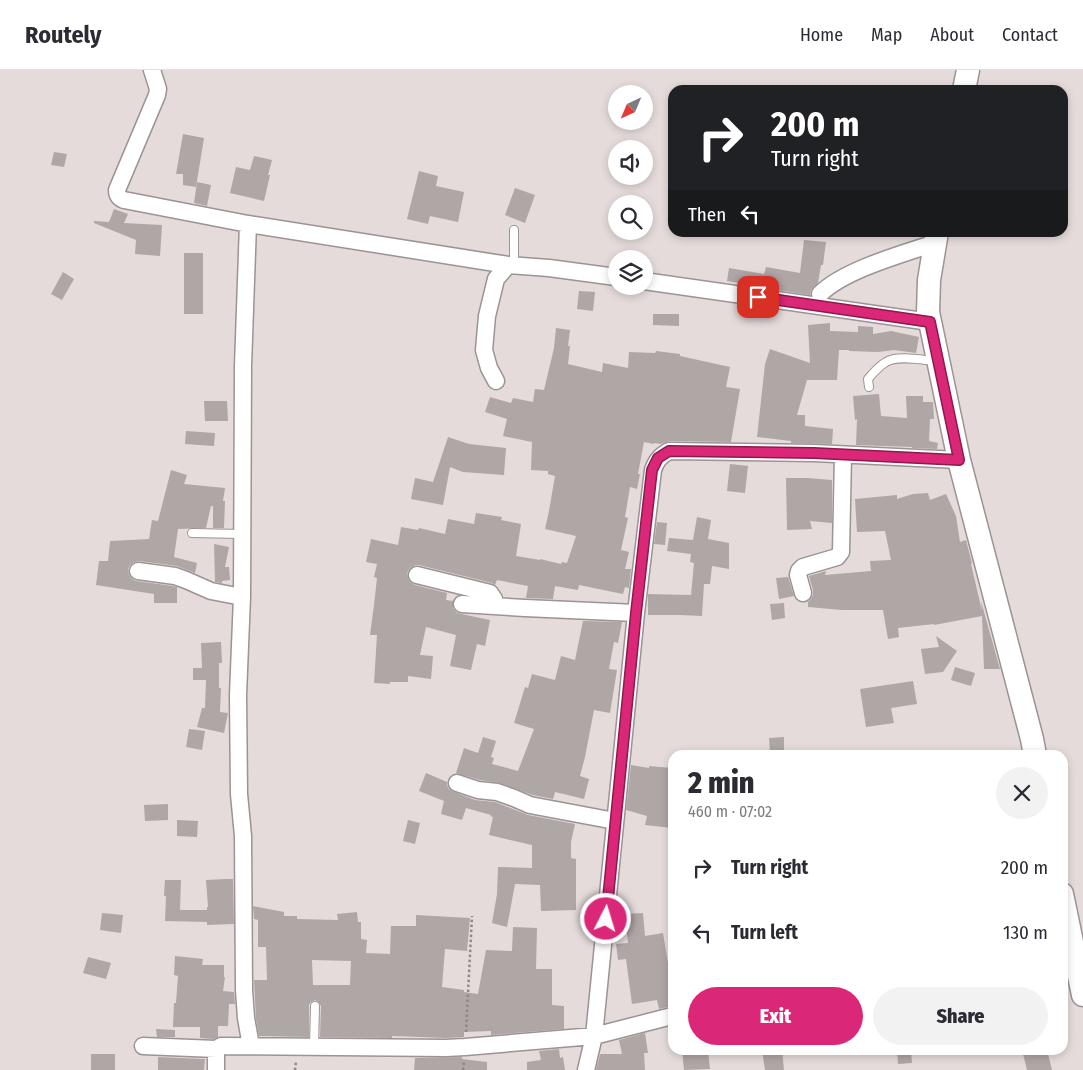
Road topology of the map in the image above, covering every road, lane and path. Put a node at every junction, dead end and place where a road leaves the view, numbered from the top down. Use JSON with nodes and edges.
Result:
{"nodes":[{"id":1,"x":152,"y":70,"type":"edge"},
{"id":2,"x":968,"y":70,"type":"edge"},
{"id":3,"x":965,"y":85,"type":"edge"},
{"id":4,"x":248,"y":224,"type":"junction"},
{"id":5,"x":514,"y":230,"type":"dead end"},
{"id":6,"x":936,"y":238,"type":"edge"},
{"id":7,"x":511,"y":265,"type":"junction"},
{"id":8,"x":608,"y":276,"type":"edge"},
{"id":9,"x":653,"y":282,"type":"edge"},
{"id":10,"x":820,"y":294,"type":"dead end"},
{"id":11,"x":930,"y":322,"type":"junction"},
{"id":12,"x":939,"y":362,"type":"junction"},
{"id":13,"x":496,"y":381,"type":"dead end"},
{"id":14,"x":869,"y":387,"type":"dead end"},
{"id":15,"x":844,"y":455,"type":"junction"},
{"id":16,"x":959,"y":460,"type":"junction"},
{"id":17,"x":192,"y":533,"type":"dead end"},
{"id":18,"x":242,"y":534,"type":"junction"},
{"id":19,"x":138,"y":571,"type":"dead end"},
{"id":20,"x":417,"y":575,"type":"dead end"},
{"id":21,"x":802,"y":593,"type":"dead end"},
{"id":22,"x":242,"y":597,"type":"junction"},
{"id":23,"x":462,"y":604,"type":"dead end"},
{"id":24,"x":493,"y":606,"type":"junction"},
{"id":25,"x":636,"y":613,"type":"junction"},
{"id":26,"x":1034,"y":750,"type":"edge"},
{"id":27,"x":457,"y":783,"type":"dead end"},
{"id":28,"x":615,"y":821,"type":"junction"},
{"id":29,"x":472,"y":916,"type":"dead end"},
{"id":30,"x":1068,"y":924,"type":"edge"},
{"id":31,"x":1083,"y":992,"type":"edge"},
{"id":32,"x":315,"y":1006,"type":"dead end"},
{"id":33,"x":668,"y":1017,"type":"edge"},
{"id":34,"x":594,"y":1036,"type":"junction"},
{"id":35,"x":144,"y":1046,"type":"dead end"},
{"id":36,"x":251,"y":1046,"type":"junction"},
{"id":37,"x":314,"y":1047,"type":"junction"},
{"id":38,"x":465,"y":1047,"type":"junction"},
{"id":39,"x":216,"y":1049,"type":"junction"},
{"id":40,"x":216,"y":1070,"type":"edge"},
{"id":41,"x":586,"y":1070,"type":"edge"}],
"edges":[{"from":1,"to":4,"type":"street"},
{"from":2,"to":3,"type":"street"},
{"from":4,"to":7,"type":"street"},
{"from":4,"to":18,"type":"street"},
{"from":5,"to":7,"type":"lane"},
{"from":6,"to":10,"type":"street"},
{"from":6,"to":11,"type":"street"},
{"from":7,"to":8,"type":"street"},
{"from":7,"to":13,"type":"street"},
{"from":9,"to":11,"type":"street"},
{"from":11,"to":12,"type":"street"},
{"from":12,"to":14,"type":"lane"},
{"from":12,"to":16,"type":"street"},
{"from":15,"to":16,"type":"street"},
{"from":15,"to":21,"type":"street"},
{"from":15,"to":25,"type":"street"},
{"from":16,"to":26,"type":"street"},
{"from":17,"to":18,"type":"lane"},
{"from":18,"to":22,"type":"street"},
{"from":19,"to":22,"type":"street"},
{"from":20,"to":24,"type":"street"},
{"from":22,"to":36,"type":"street"},
{"from":23,"to":24,"type":"street"},
{"from":24,"to":25,"type":"street"},
{"from":25,"to":28,"type":"street"},
{"from":27,"to":28,"type":"street"},
{"from":28,"to":34,"type":"street"},
{"from":29,"to":38,"type":"path"},
{"from":30,"to":31,"type":"street"},
{"from":32,"to":37,"type":"lane"},
{"from":33,"to":34,"type":"street"},
{"from":34,"to":38,"type":"street"},
{"from":34,"to":41,"type":"street"},
{"from":35,"to":39,"type":"street"},
{"from":36,"to":37,"type":"street"},
{"from":36,"to":39,"type":"street"},
{"from":37,"to":38,"type":"street"},
{"from":39,"to":40,"type":"street"}]}
